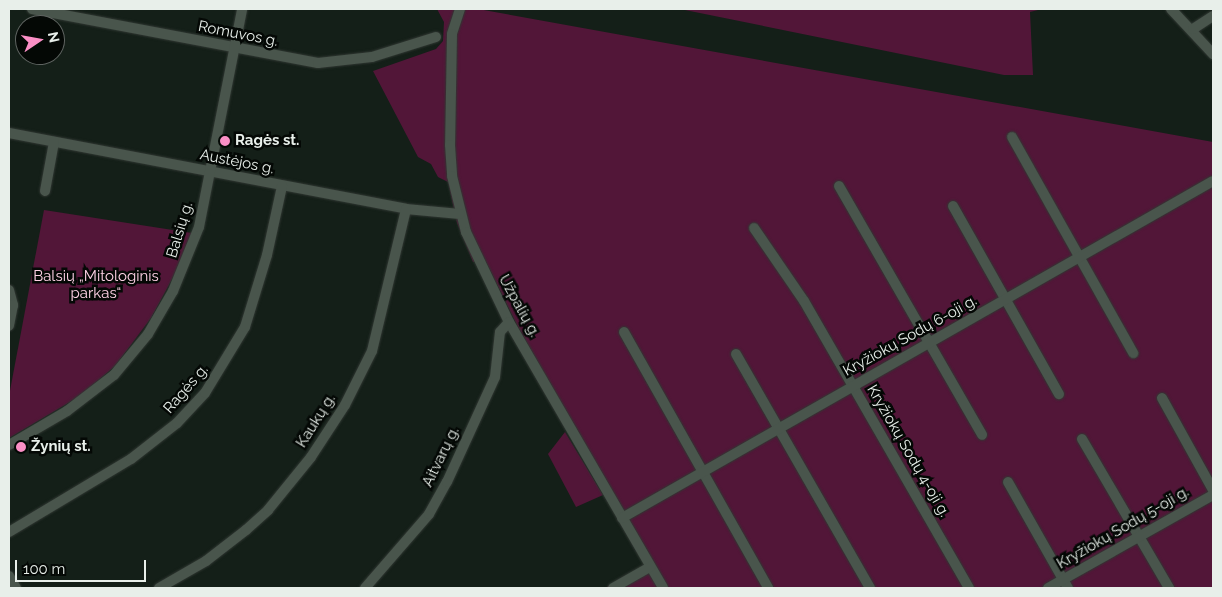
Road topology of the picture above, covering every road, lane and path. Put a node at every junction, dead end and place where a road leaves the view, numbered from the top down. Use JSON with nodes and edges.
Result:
{"nodes":[{"id":1,"x":32,"y":9,"type":"edge"},
{"id":2,"x":242,"y":9,"type":"edge"},
{"id":3,"x":460,"y":9,"type":"edge"},
{"id":4,"x":1171,"y":9,"type":"edge"},
{"id":5,"x":80,"y":13,"type":"edge"},
{"id":6,"x":1213,"y":16,"type":"edge"},
{"id":7,"x":1194,"y":30,"type":"junction"},
{"id":8,"x":436,"y":36,"type":"dead end"},
{"id":9,"x":234,"y":48,"type":"junction"},
{"id":10,"x":1213,"y":54,"type":"edge"},
{"id":11,"x":9,"y":133,"type":"edge"},
{"id":12,"x":1012,"y":137,"type":"dead end"},
{"id":13,"x":54,"y":142,"type":"junction"},
{"id":14,"x":211,"y":171,"type":"junction"},
{"id":15,"x":1213,"y":181,"type":"edge"},
{"id":16,"x":282,"y":186,"type":"junction"},
{"id":17,"x":839,"y":186,"type":"dead end"},
{"id":18,"x":45,"y":191,"type":"dead end"},
{"id":19,"x":953,"y":206,"type":"dead end"},
{"id":20,"x":406,"y":209,"type":"junction"},
{"id":21,"x":460,"y":214,"type":"junction"},
{"id":22,"x":754,"y":228,"type":"dead end"},
{"id":23,"x":1080,"y":257,"type":"junction"},
{"id":24,"x":9,"y":290,"type":"edge"},
{"id":25,"x":1004,"y":299,"type":"junction"},
{"id":26,"x":509,"y":322,"type":"junction"},
{"id":27,"x":9,"y":326,"type":"edge"},
{"id":28,"x":624,"y":332,"type":"dead end"},
{"id":29,"x":930,"y":344,"type":"junction"},
{"id":30,"x":1134,"y":353,"type":"dead end"},
{"id":31,"x":736,"y":354,"type":"dead end"},
{"id":32,"x":853,"y":385,"type":"junction"},
{"id":33,"x":1059,"y":394,"type":"dead end"},
{"id":34,"x":1162,"y":398,"type":"dead end"},
{"id":35,"x":778,"y":430,"type":"junction"},
{"id":36,"x":982,"y":435,"type":"dead end"},
{"id":37,"x":1082,"y":439,"type":"dead end"},
{"id":38,"x":9,"y":445,"type":"edge"},
{"id":39,"x":703,"y":472,"type":"junction"},
{"id":40,"x":1008,"y":482,"type":"dead end"},
{"id":41,"x":1213,"y":490,"type":"edge"},
{"id":42,"x":1213,"y":494,"type":"edge"},
{"id":43,"x":622,"y":518,"type":"junction"},
{"id":44,"x":9,"y":532,"type":"edge"},
{"id":45,"x":1139,"y":536,"type":"junction"},
{"id":46,"x":650,"y":567,"type":"junction"},
{"id":47,"x":9,"y":576,"type":"edge"},
{"id":48,"x":1066,"y":584,"type":"edge"},
{"id":49,"x":16,"y":588,"type":"edge"},
{"id":50,"x":159,"y":588,"type":"edge"},
{"id":51,"x":365,"y":588,"type":"edge"},
{"id":52,"x":613,"y":588,"type":"edge"},
{"id":53,"x":663,"y":588,"type":"edge"},
{"id":54,"x":768,"y":588,"type":"edge"},
{"id":55,"x":870,"y":588,"type":"edge"},
{"id":56,"x":969,"y":588,"type":"edge"},
{"id":57,"x":1048,"y":588,"type":"edge"},
{"id":58,"x":1169,"y":588,"type":"edge"}],
"edges":[{"from":1,"to":5,"type":"street","name":"Romuvos g."},
{"from":2,"to":9,"type":"street","name":"Balsių g."},
{"from":3,"to":21,"type":"street","name":"Užpalių g."},
{"from":4,"to":7,"type":"street"},
{"from":5,"to":9,"type":"street","name":"Romuvos g."},
{"from":6,"to":7,"type":"street"},
{"from":7,"to":10,"type":"street"},
{"from":8,"to":9,"type":"street","name":"Romuvos g."},
{"from":9,"to":14,"type":"street","name":"Balsių g."},
{"from":11,"to":13,"type":"street","name":"Austėjos g."},
{"from":12,"to":23,"type":"street"},
{"from":13,"to":14,"type":"street","name":"Austėjos g."},
{"from":13,"to":18,"type":"street"},
{"from":14,"to":16,"type":"street","name":"Austėjos g."},
{"from":14,"to":38,"type":"street","name":"Balsių g."},
{"from":15,"to":23,"type":"street","name":"Kryžiokų Sodų 6-oji g."},
{"from":16,"to":20,"type":"street","name":"Austėjos g."},
{"from":16,"to":44,"type":"street","name":"Ragės g."},
{"from":17,"to":29,"type":"street"},
{"from":19,"to":25,"type":"street"},
{"from":20,"to":21,"type":"street","name":"Austėjos g."},
{"from":20,"to":50,"type":"street","name":"Kaukų g."},
{"from":21,"to":26,"type":"street","name":"Užpalių g."},
{"from":22,"to":32,"type":"street","name":"Kryžiokų Sodų 4-oji g."},
{"from":23,"to":25,"type":"street","name":"Kryžiokų Sodų 6-oji g."},
{"from":23,"to":30,"type":"street"},
{"from":24,"to":27,"type":"street"},
{"from":25,"to":29,"type":"street","name":"Kryžiokų Sodų 6-oji g."},
{"from":25,"to":33,"type":"street"},
{"from":26,"to":43,"type":"street","name":"Užpalių g."},
{"from":26,"to":51,"type":"street","name":"Aitvarų g."},
{"from":28,"to":39,"type":"street"},
{"from":29,"to":32,"type":"street","name":"Kryžiokų Sodų 6-oji g."},
{"from":29,"to":36,"type":"street"},
{"from":31,"to":35,"type":"street"},
{"from":32,"to":35,"type":"street","name":"Kryžiokų Sodų 6-oji g."},
{"from":32,"to":56,"type":"street","name":"Kryžiokų Sodų 4-oji g."},
{"from":34,"to":41,"type":"street"},
{"from":35,"to":39,"type":"street","name":"Kryžiokų Sodų 6-oji g."},
{"from":35,"to":55,"type":"street"},
{"from":37,"to":45,"type":"street"},
{"from":39,"to":43,"type":"street","name":"Kryžiokų Sodų 6-oji g."},
{"from":39,"to":54,"type":"street"},
{"from":40,"to":48,"type":"street"},
{"from":42,"to":45,"type":"street","name":"Kryžiokų Sodų 5-oji g."},
{"from":43,"to":46,"type":"street","name":"Užpalių g."},
{"from":45,"to":48,"type":"street","name":"Kryžiokų Sodų 5-oji g."},
{"from":45,"to":58,"type":"street"},
{"from":46,"to":52,"type":"street"},
{"from":46,"to":53,"type":"street","name":"Užpalių g."},
{"from":47,"to":49,"type":"street"},
{"from":48,"to":57,"type":"street","name":"Kryžiokų Sodų 5-oji g."}]}
